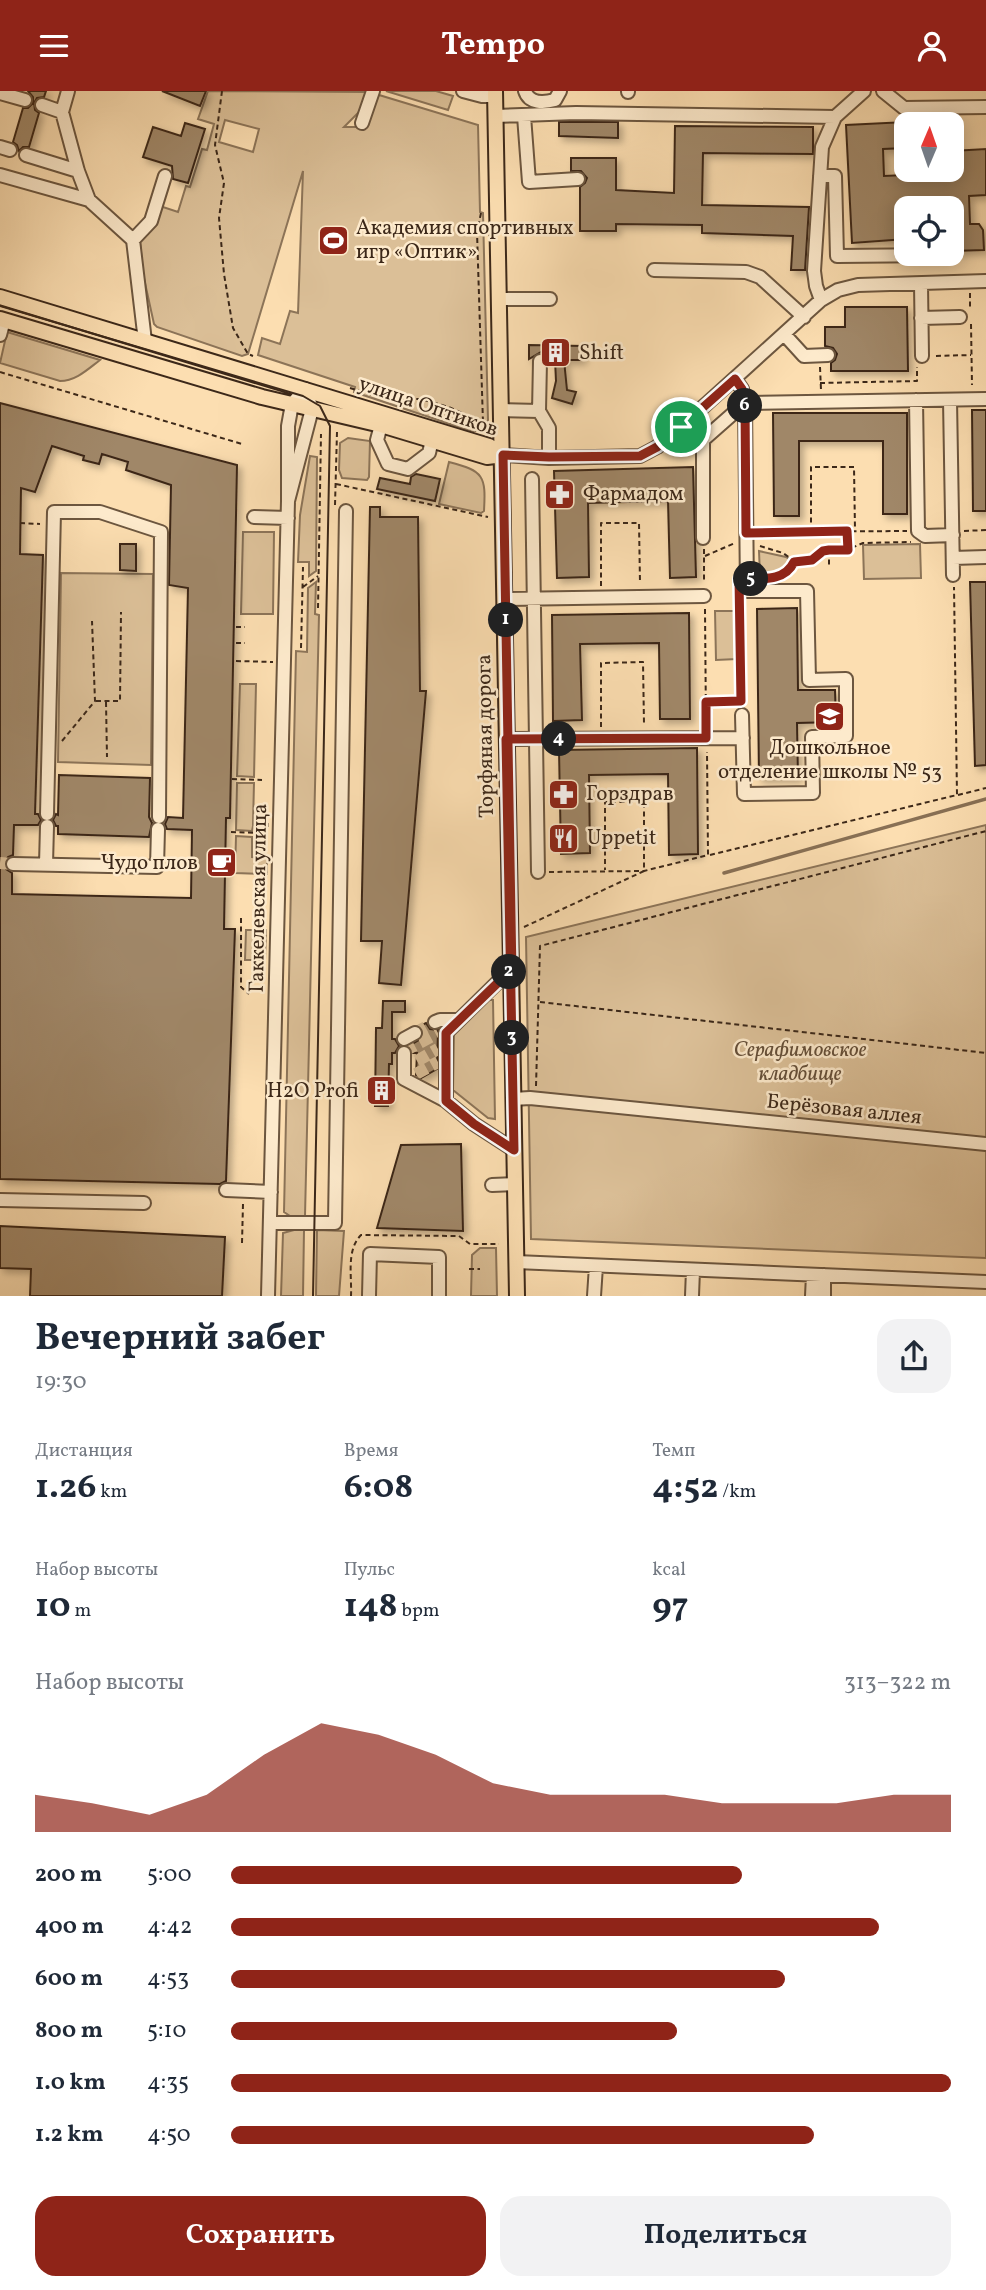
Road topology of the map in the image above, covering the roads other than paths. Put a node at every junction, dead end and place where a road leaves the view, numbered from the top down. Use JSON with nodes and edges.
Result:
{"nodes":[{"id":1,"x":68,"y":91,"type":"edge"},
{"id":2,"x":373,"y":91,"type":"edge"},
{"id":3,"x":463,"y":91,"type":"edge"},
{"id":4,"x":525,"y":91,"type":"edge"},
{"id":5,"x":560,"y":91,"type":"edge"},
{"id":6,"x":864,"y":91,"type":"edge"},
{"id":7,"x":883,"y":91,"type":"edge"},
{"id":8,"x":0,"y":93,"type":"edge"},
{"id":9,"x":495,"y":94,"type":"edge"},
{"id":10,"x":25,"y":100,"type":"dead end"},
{"id":11,"x":41,"y":105,"type":"dead end"},
{"id":12,"x":986,"y":107,"type":"edge"},
{"id":13,"x":62,"y":112,"type":"junction"},
{"id":14,"x":495,"y":115,"type":"junction"},
{"id":15,"x":524,"y":115,"type":"junction"},
{"id":16,"x":835,"y":117,"type":"junction"},
{"id":17,"x":362,"y":123,"type":"dead end"},
{"id":18,"x":26,"y":155,"type":"dead end"},
{"id":19,"x":78,"y":170,"type":"junction"},
{"id":20,"x":0,"y":175,"type":"edge"},
{"id":21,"x":165,"y":176,"type":"dead end"},
{"id":22,"x":820,"y":176,"type":"junction"},
{"id":23,"x":578,"y":179,"type":"dead end"},
{"id":24,"x":89,"y":200,"type":"junction"},
{"id":25,"x":133,"y":240,"type":"junction"},
{"id":26,"x":894,"y":255,"type":"edge"},
{"id":27,"x":654,"y":270,"type":"dead end"},
{"id":28,"x":986,"y":281,"type":"edge"},
{"id":29,"x":921,"y":284,"type":"junction"},
{"id":30,"x":0,"y":297,"type":"edge"},
{"id":31,"x":500,"y":299,"type":"junction"},
{"id":32,"x":550,"y":299,"type":"dead end"},
{"id":33,"x":821,"y":300,"type":"junction"},
{"id":34,"x":967,"y":316,"type":"road end"},
{"id":35,"x":804,"y":317,"type":"junction"},
{"id":36,"x":921,"y":318,"type":"junction"},
{"id":37,"x":2,"y":320,"type":"edge"},
{"id":38,"x":784,"y":334,"type":"junction"},
{"id":39,"x":0,"y":335,"type":"edge"},
{"id":40,"x":145,"y":341,"type":"junction"},
{"id":41,"x":824,"y":356,"type":"road end"},
{"id":42,"x":922,"y":356,"type":"road end"},
{"id":43,"x":540,"y":361,"type":"dead end"},
{"id":44,"x":735,"y":379,"type":"junction"},
{"id":45,"x":305,"y":390,"type":"junction"},
{"id":46,"x":986,"y":399,"type":"edge"},
{"id":47,"x":916,"y":400,"type":"junction"},
{"id":48,"x":950,"y":400,"type":"junction"},
{"id":49,"x":745,"y":403,"type":"junction"},
{"id":50,"x":292,"y":404,"type":"junction"},
{"id":51,"x":312,"y":409,"type":"junction"},
{"id":52,"x":502,"y":410,"type":"junction"},
{"id":53,"x":539,"y":411,"type":"junction"},
{"id":54,"x":672,"y":414,"type":"dead end"},
{"id":55,"x":381,"y":425,"type":"junction"},
{"id":56,"x":681,"y":427,"type":"junction"},
{"id":57,"x":432,"y":440,"type":"junction"},
{"id":58,"x":503,"y":455,"type":"junction"},
{"id":59,"x":549,"y":457,"type":"junction"},
{"id":60,"x":532,"y":479,"type":"dead end"},
{"id":61,"x":288,"y":501,"type":"junction"},
{"id":62,"x":341,"y":510,"type":"road end"},
{"id":63,"x":254,"y":517,"type":"dead end"},
{"id":64,"x":288,"y":518,"type":"junction"},
{"id":65,"x":953,"y":533,"type":"junction"},
{"id":66,"x":704,"y":538,"type":"road end"},
{"id":67,"x":986,"y":557,"type":"edge"},
{"id":68,"x":953,"y":558,"type":"junction"},
{"id":69,"x":954,"y":575,"type":"road end"},
{"id":70,"x":704,"y":596,"type":"road end"},
{"id":71,"x":506,"y":599,"type":"junction"},
{"id":72,"x":534,"y":599,"type":"junction"},
{"id":73,"x":742,"y":715,"type":"dead end"},
{"id":74,"x":743,"y":738,"type":"junction"},
{"id":75,"x":506,"y":739,"type":"junction"},
{"id":76,"x":536,"y":739,"type":"junction"},
{"id":77,"x":13,"y":864,"type":"tunnel mouth"},
{"id":78,"x":46,"y":864,"type":"junction"},
{"id":79,"x":538,"y":872,"type":"road end"},
{"id":80,"x":512,"y":969,"type":"junction"},
{"id":81,"x":404,"y":1053,"type":"dead end"},
{"id":82,"x":513,"y":1099,"type":"junction"},
{"id":83,"x":446,"y":1101,"type":"junction"},
{"id":84,"x":986,"y":1144,"type":"edge"},
{"id":85,"x":514,"y":1150,"type":"junction"},
{"id":86,"x":515,"y":1184,"type":"junction"},
{"id":87,"x":492,"y":1185,"type":"dead end"},
{"id":88,"x":226,"y":1190,"type":"dead end"},
{"id":89,"x":271,"y":1192,"type":"junction"},
{"id":90,"x":0,"y":1200,"type":"edge"},
{"id":91,"x":144,"y":1203,"type":"dead end"},
{"id":92,"x":270,"y":1223,"type":"junction"},
{"id":93,"x":516,"y":1262,"type":"junction"},
{"id":94,"x":596,"y":1266,"type":"junction"},
{"id":95,"x":692,"y":1270,"type":"junction"},
{"id":96,"x":819,"y":1275,"type":"junction"},
{"id":97,"x":986,"y":1282,"type":"edge"},
{"id":98,"x":268,"y":1296,"type":"edge"},
{"id":99,"x":369,"y":1296,"type":"edge"},
{"id":100,"x":439,"y":1296,"type":"edge"},
{"id":101,"x":517,"y":1296,"type":"edge"},
{"id":102,"x":594,"y":1296,"type":"edge"},
{"id":103,"x":692,"y":1296,"type":"edge"},
{"id":104,"x":812,"y":1296,"type":"edge"},
{"id":105,"x":824,"y":1296,"type":"edge"}],
"edges":[{"from":1,"to":13,"type":"street"},
{"from":2,"to":17,"type":"street"},
{"from":3,"to":9,"type":"street"},
{"from":4,"to":5,"type":"street"},
{"from":6,"to":16,"type":"street"},
{"from":7,"to":12,"type":"street"},
{"from":8,"to":10,"type":"street"},
{"from":9,"to":14,"type":"main road","name":"Торфяная дорога"},
{"from":11,"to":13,"type":"street"},
{"from":13,"to":19,"type":"street"},
{"from":14,"to":15,"type":"street"},
{"from":14,"to":31,"type":"main road","name":"Торфяная дорога"},
{"from":15,"to":16,"type":"street"},
{"from":15,"to":23,"type":"street"},
{"from":16,"to":22,"type":"street"},
{"from":18,"to":19,"type":"street"},
{"from":19,"to":24,"type":"street"},
{"from":20,"to":24,"type":"street"},
{"from":21,"to":25,"type":"street"},
{"from":22,"to":26,"type":"street"},
{"from":22,"to":33,"type":"street"},
{"from":24,"to":25,"type":"street"},
{"from":25,"to":40,"type":"street"},
{"from":27,"to":35,"type":"street"},
{"from":28,"to":29,"type":"street"},
{"from":29,"to":33,"type":"street"},
{"from":29,"to":36,"type":"street"},
{"from":30,"to":40,"type":"main road","name":"улица Оптиков"},
{"from":31,"to":32,"type":"street"},
{"from":31,"to":52,"type":"main road","name":"Торфяная дорога"},
{"from":33,"to":35,"type":"street"},
{"from":34,"to":36,"type":"street"},
{"from":35,"to":38,"type":"street"},
{"from":36,"to":42,"type":"street"},
{"from":37,"to":39,"type":"street"},
{"from":37,"to":50,"type":"main road","name":"улица Оптиков"},
{"from":38,"to":41,"type":"street"},
{"from":38,"to":44,"type":"street"},
{"from":40,"to":45,"type":"main road","name":"улица Оптиков"},
{"from":43,"to":53,"type":"street"},
{"from":44,"to":49,"type":"street"},
{"from":44,"to":56,"type":"street"},
{"from":45,"to":50,"type":"street"},
{"from":45,"to":51,"type":"street"},
{"from":45,"to":58,"type":"main road","name":"улица Оптиков"},
{"from":46,"to":48,"type":"street"},
{"from":47,"to":48,"type":"street"},
{"from":47,"to":49,"type":"street"},
{"from":47,"to":65,"type":"street"},
{"from":48,"to":65,"type":"street"},
{"from":49,"to":66,"type":"street"},
{"from":49,"to":74,"type":"street"},
{"from":50,"to":51,"type":"main road","name":"улица Оптиков"},
{"from":50,"to":61,"type":"street","name":"Гаккелевская улица"},
{"from":51,"to":55,"type":"main road","name":"улица Оптиков"},
{"from":51,"to":61,"type":"street","name":"Гаккелевская улица"},
{"from":52,"to":53,"type":"street"},
{"from":52,"to":58,"type":"main road","name":"Торфяная дорога"},
{"from":53,"to":59,"type":"street"},
{"from":54,"to":56,"type":"street"},
{"from":55,"to":57,"type":"main road","name":"улица Оптиков"},
{"from":55,"to":57,"type":"street"},
{"from":56,"to":59,"type":"street"},
{"from":57,"to":58,"type":"main road","name":"улица Оптиков"},
{"from":58,"to":59,"type":"street"},
{"from":58,"to":71,"type":"main road","name":"Торфяная дорога"},
{"from":60,"to":72,"type":"street"},
{"from":61,"to":64,"type":"street","name":"Гаккелевская улица"},
{"from":62,"to":92,"type":"street"},
{"from":63,"to":64,"type":"street"},
{"from":64,"to":89,"type":"street","name":"Гаккелевская улица"},
{"from":65,"to":68,"type":"street"},
{"from":67,"to":68,"type":"street"},
{"from":68,"to":69,"type":"street"},
{"from":70,"to":72,"type":"street"},
{"from":71,"to":72,"type":"street"},
{"from":71,"to":75,"type":"main road","name":"Торфяная дорога"},
{"from":72,"to":76,"type":"street"},
{"from":73,"to":74,"type":"street"},
{"from":74,"to":76,"type":"street"},
{"from":75,"to":76,"type":"street"},
{"from":75,"to":80,"type":"main road","name":"Торфяная дорога"},
{"from":76,"to":79,"type":"street"},
{"from":77,"to":78,"type":"street"},
{"from":78,"to":78,"type":"street"},
{"from":80,"to":82,"type":"main road","name":"Торфяная дорога"},
{"from":80,"to":83,"type":"street"},
{"from":81,"to":83,"type":"street"},
{"from":82,"to":84,"type":"street","name":"Берёзовая аллея"},
{"from":82,"to":85,"type":"main road","name":"Торфяная дорога"},
{"from":83,"to":85,"type":"street"},
{"from":85,"to":86,"type":"main road","name":"Торфяная дорога"},
{"from":86,"to":87,"type":"street"},
{"from":86,"to":93,"type":"main road","name":"Торфяная дорога"},
{"from":88,"to":89,"type":"street"},
{"from":89,"to":92,"type":"street","name":"Гаккелевская улица"},
{"from":90,"to":91,"type":"street"},
{"from":92,"to":98,"type":"street","name":"Гаккелевская улица"},
{"from":93,"to":94,"type":"street"},
{"from":93,"to":101,"type":"main road","name":"Торфяная дорога"},
{"from":94,"to":95,"type":"street"},
{"from":94,"to":102,"type":"street"},
{"from":95,"to":96,"type":"street"},
{"from":95,"to":103,"type":"street"},
{"from":96,"to":97,"type":"street"},
{"from":96,"to":104,"type":"street"},
{"from":96,"to":105,"type":"street"},
{"from":99,"to":100,"type":"street"}]}
